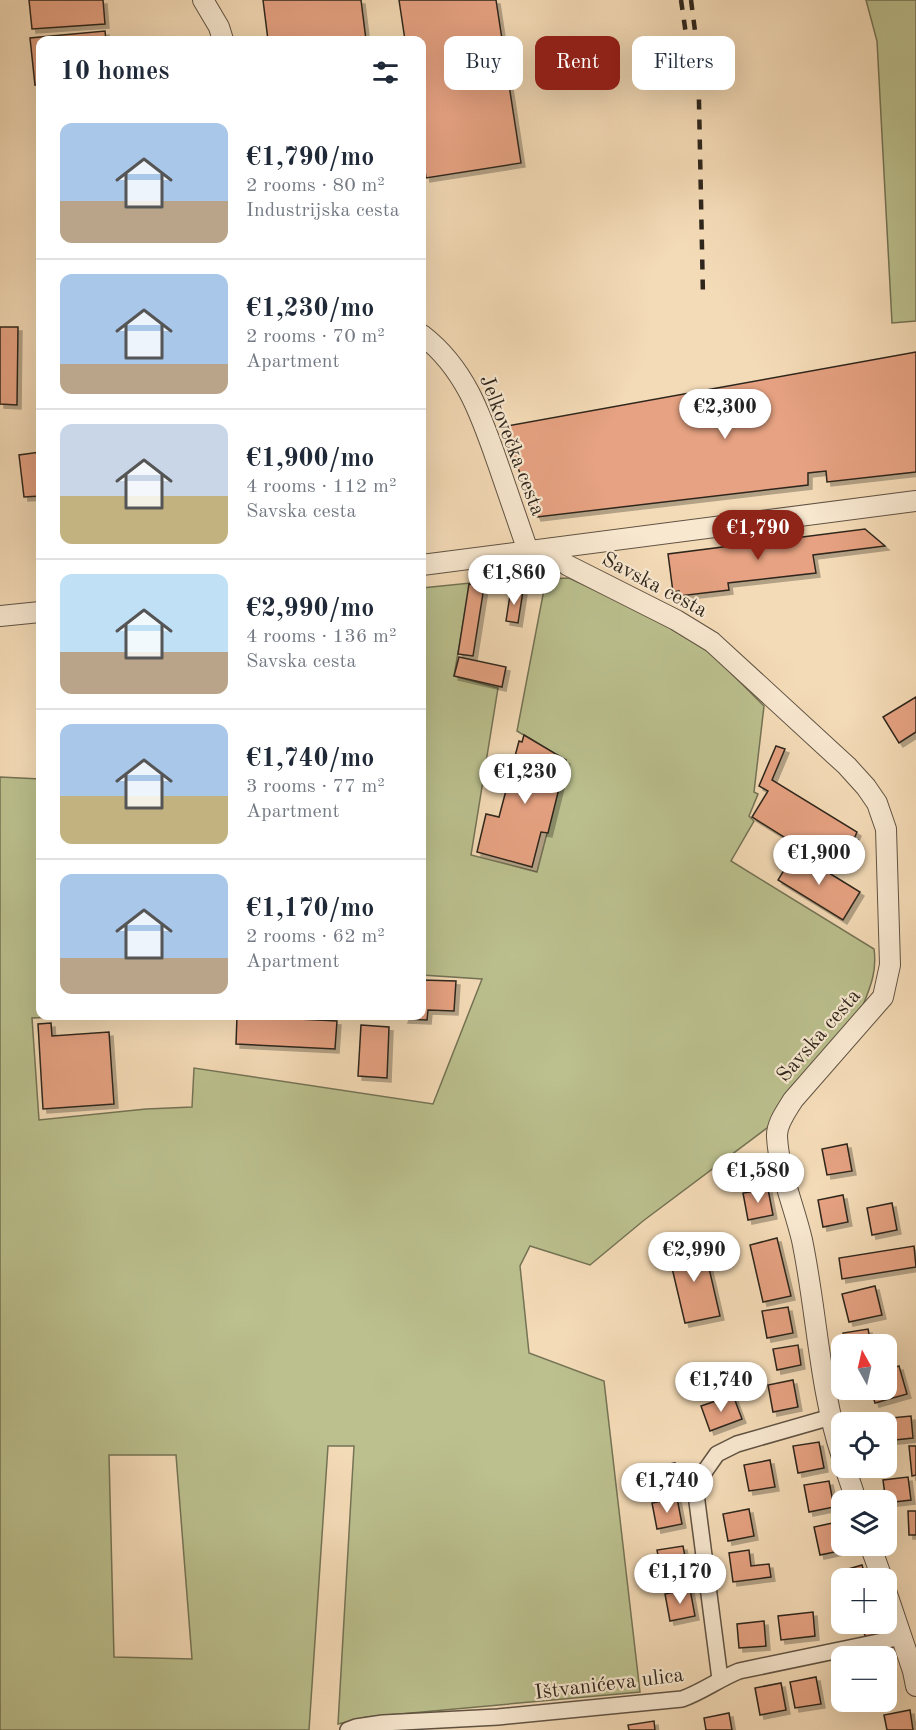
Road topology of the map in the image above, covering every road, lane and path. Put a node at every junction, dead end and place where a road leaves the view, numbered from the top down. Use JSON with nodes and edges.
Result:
{"nodes":[{"id":1,"x":203,"y":0,"type":"edge"},
{"id":2,"x":222,"y":36,"type":"edge"},
{"id":3,"x":426,"y":339,"type":"edge"},
{"id":4,"x":916,"y":501,"type":"edge"},
{"id":5,"x":554,"y":548,"type":"junction"},
{"id":6,"x":528,"y":551,"type":"junction"},
{"id":7,"x":426,"y":564,"type":"edge"},
{"id":8,"x":36,"y":612,"type":"edge"},
{"id":9,"x":0,"y":616,"type":"edge"},
{"id":10,"x":831,"y":1417,"type":"joint"},
{"id":11,"x":897,"y":1623,"type":"edge"},
{"id":12,"x":902,"y":1637,"type":"junction"},
{"id":13,"x":720,"y":1679,"type":"junction"},
{"id":14,"x":916,"y":1686,"type":"edge"},
{"id":15,"x":348,"y":1730,"type":"edge"}],
"edges":[{"from":1,"to":2,"type":"street"},
{"from":3,"to":6,"type":"street","name":"Jelkovečka cesta"},
{"from":4,"to":5,"type":"street"},
{"from":5,"to":6,"type":"street"},
{"from":5,"to":10,"type":"street","name":"Savska cesta"},
{"from":6,"to":7,"type":"street"},
{"from":8,"to":9,"type":"street"},
{"from":10,"to":13,"type":"street"},
{"from":11,"to":12,"type":"street"},
{"from":12,"to":13,"type":"street","name":"Ištvanićeva ulica"},
{"from":12,"to":14,"type":"street"},
{"from":13,"to":15,"type":"street","name":"Ištvanićeva ulica"}]}
